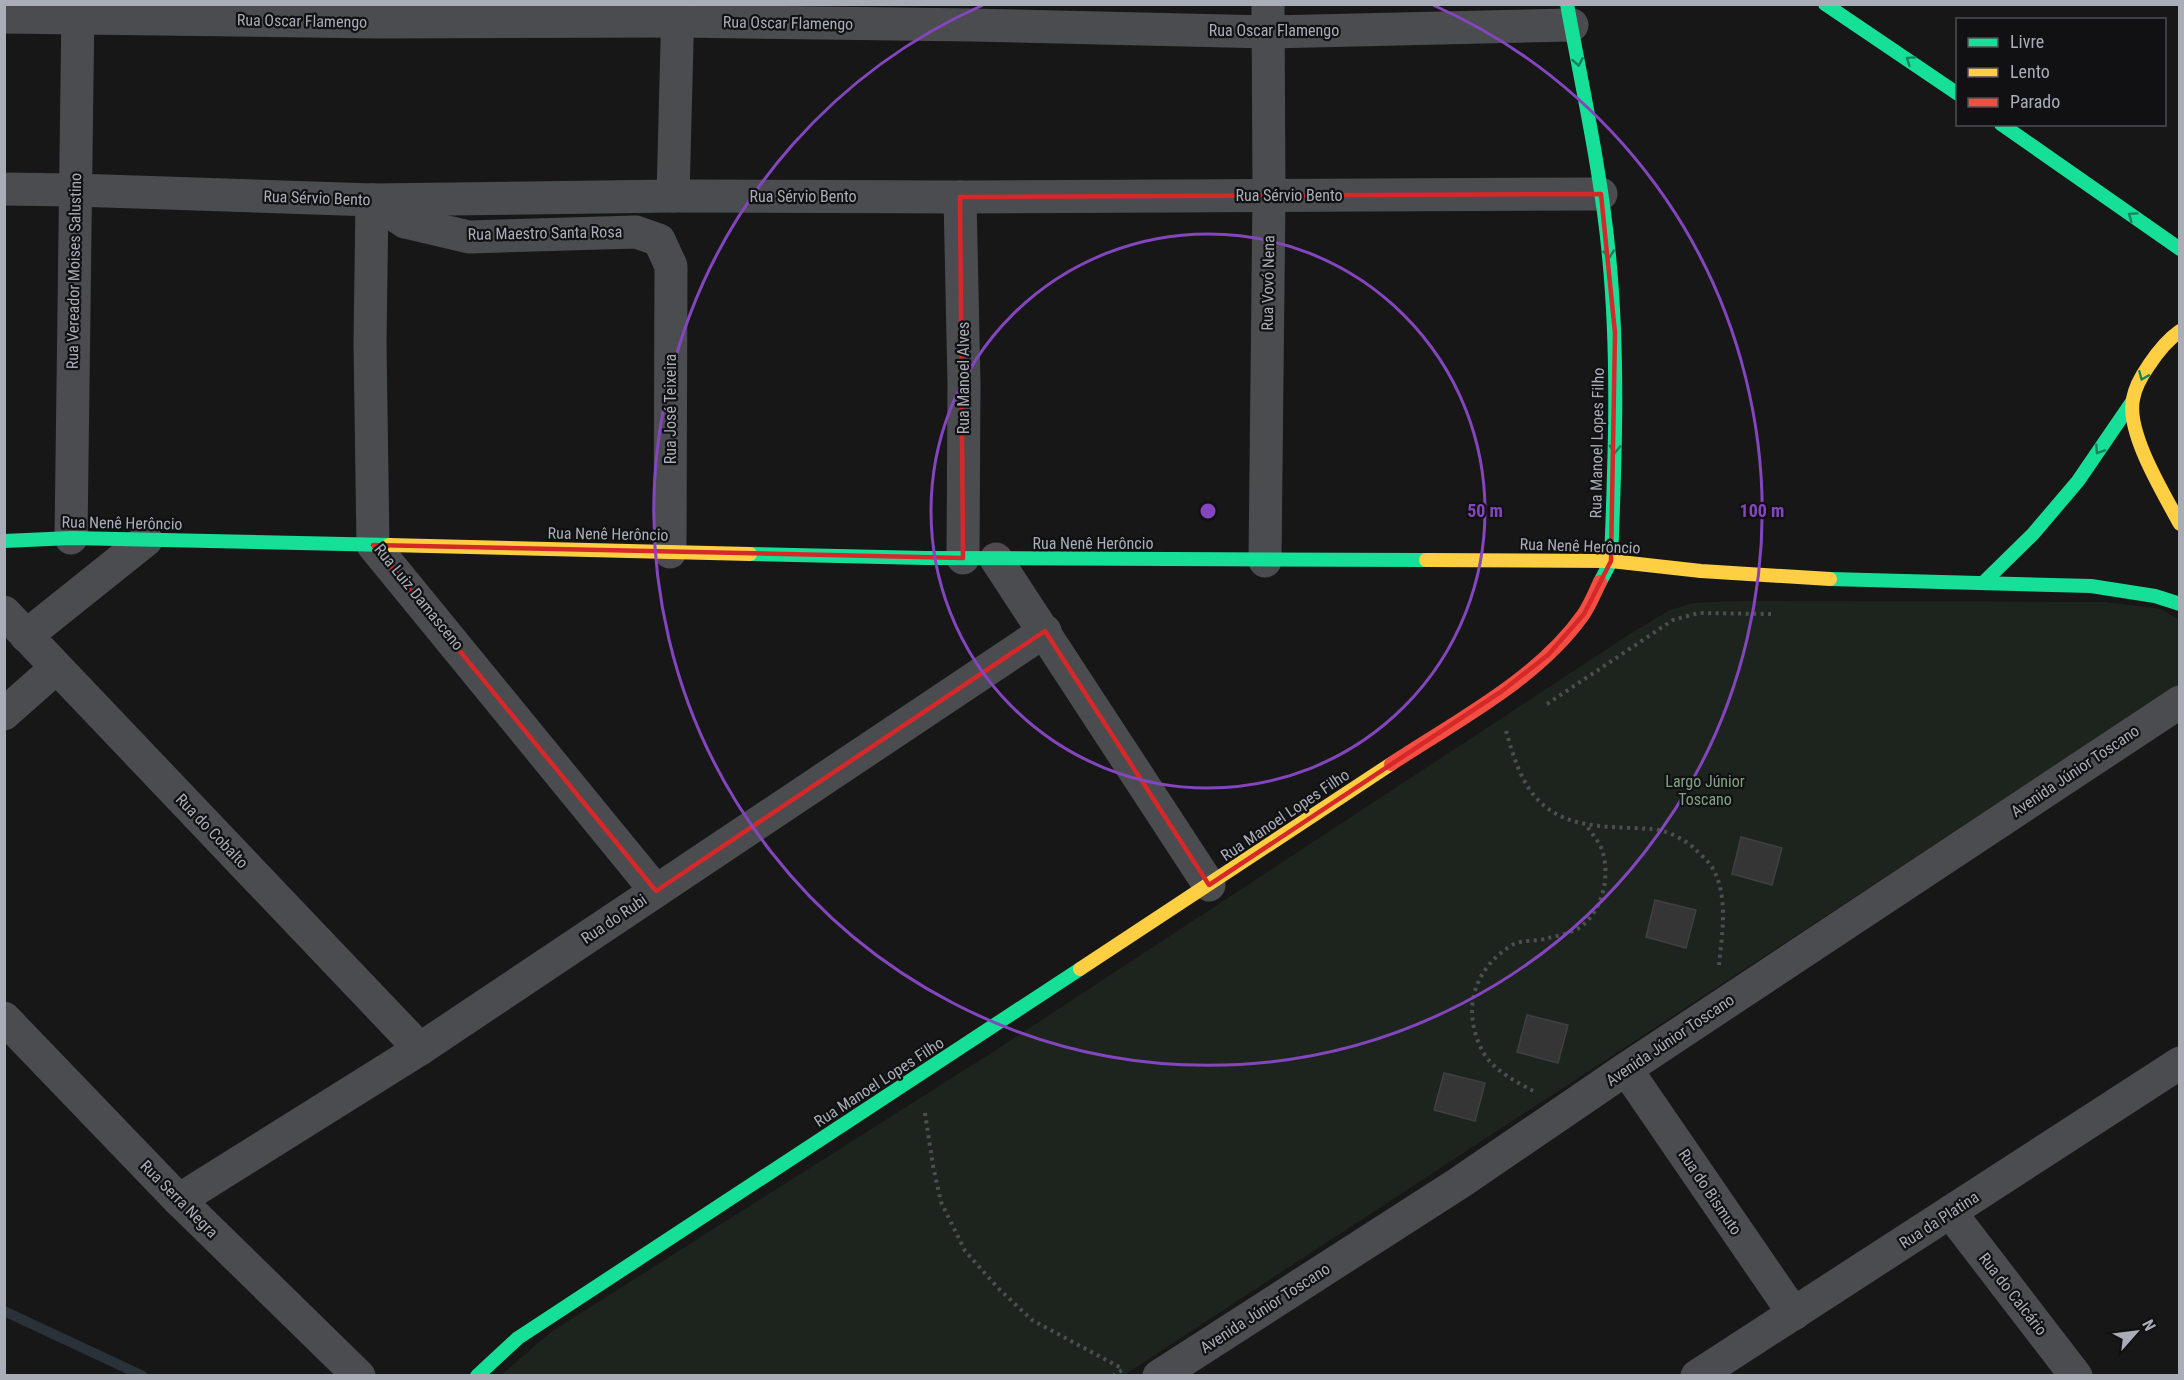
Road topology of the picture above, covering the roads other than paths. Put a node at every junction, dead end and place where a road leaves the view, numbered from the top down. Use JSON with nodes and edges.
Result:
{"nodes":[{"id":1,"x":1825,"y":4,"type":"edge"},
{"id":2,"x":78,"y":11,"type":"edge"},
{"id":3,"x":379,"y":13,"type":"edge"},
{"id":4,"x":678,"y":13,"type":"edge"},
{"id":5,"x":972,"y":15,"type":"edge"},
{"id":6,"x":1570,"y":15,"type":"edge"},
{"id":7,"x":4,"y":17,"type":"edge"},
{"id":8,"x":1268,"y":18,"type":"edge"},
{"id":9,"x":1956,"y":93,"type":"edge"},
{"id":10,"x":2004,"y":126,"type":"edge"},
{"id":11,"x":4,"y":189,"type":"edge"},
{"id":12,"x":75,"y":190,"type":"junction"},
{"id":13,"x":1269,"y":194,"type":"junction"},
{"id":14,"x":1601,"y":194,"type":"junction"},
{"id":15,"x":673,"y":196,"type":"junction"},
{"id":16,"x":960,"y":197,"type":"junction"},
{"id":17,"x":372,"y":200,"type":"junction"},
{"id":18,"x":2180,"y":249,"type":"edge"},
{"id":19,"x":671,"y":266,"type":"joint"},
{"id":20,"x":2180,"y":331,"type":"edge"},
{"id":21,"x":2132,"y":402,"type":"junction"},
{"id":22,"x":2180,"y":524,"type":"edge"},
{"id":23,"x":70,"y":538,"type":"junction"},
{"id":24,"x":146,"y":540,"type":"junction"},
{"id":25,"x":4,"y":541,"type":"edge"},
{"id":26,"x":373,"y":545,"type":"junction"},
{"id":27,"x":670,"y":552,"type":"junction"},
{"id":28,"x":963,"y":558,"type":"junction"},
{"id":29,"x":996,"y":559,"type":"junction"},
{"id":30,"x":1264,"y":561,"type":"junction"},
{"id":31,"x":1611,"y":561,"type":"junction"},
{"id":32,"x":1984,"y":582,"type":"junction"},
{"id":33,"x":2180,"y":604,"type":"edge"},
{"id":34,"x":4,"y":612,"type":"edge"},
{"id":35,"x":1045,"y":631,"type":"junction"},
{"id":36,"x":26,"y":636,"type":"junction"},
{"id":37,"x":56,"y":668,"type":"junction"},
{"id":38,"x":2180,"y":702,"type":"edge"},
{"id":39,"x":4,"y":714,"type":"edge"},
{"id":40,"x":1209,"y":885,"type":"junction"},
{"id":41,"x":656,"y":891,"type":"junction"},
{"id":42,"x":4,"y":1018,"type":"edge"},
{"id":43,"x":420,"y":1049,"type":"junction"},
{"id":44,"x":2180,"y":1063,"type":"edge"},
{"id":45,"x":1626,"y":1069,"type":"junction"},
{"id":46,"x":179,"y":1200,"type":"junction"},
{"id":47,"x":1950,"y":1212,"type":"junction"},
{"id":48,"x":1794,"y":1314,"type":"junction"},
{"id":49,"x":359,"y":1376,"type":"edge"},
{"id":50,"x":477,"y":1376,"type":"edge"},
{"id":51,"x":1159,"y":1376,"type":"edge"},
{"id":52,"x":1697,"y":1376,"type":"edge"},
{"id":53,"x":2076,"y":1376,"type":"edge"}],
"edges":[{"from":9,"to":1,"type":"street","one_way":true},
{"from":2,"to":3,"type":"street","name":"Rua Oscar Flamengo"},
{"from":2,"to":7,"type":"street","name":"Rua Oscar Flamengo"},
{"from":2,"to":12,"type":"street","name":"Rua Vereador Moises Salustino"},
{"from":3,"to":4,"type":"street","name":"Rua Oscar Flamengo"},
{"from":4,"to":5,"type":"street","name":"Rua Oscar Flamengo"},
{"from":4,"to":15,"type":"street"},
{"from":5,"to":8,"type":"street","name":"Rua Oscar Flamengo"},
{"from":6,"to":8,"type":"street","name":"Rua Oscar Flamengo"},
{"from":6,"to":14,"type":"street","name":"Rua Manoel Lopes Filho","one_way":true},
{"from":8,"to":13,"type":"street","name":"Rua Vovó Nena"},
{"from":18,"to":10,"type":"street","one_way":true},
{"from":11,"to":12,"type":"street","name":"Rua Sérvio Bento"},
{"from":12,"to":17,"type":"street","name":"Rua Sérvio Bento"},
{"from":12,"to":23,"type":"street","name":"Rua Vereador Moises Salustino"},
{"from":13,"to":14,"type":"street","name":"Rua Sérvio Bento"},
{"from":13,"to":16,"type":"street","name":"Rua Sérvio Bento"},
{"from":13,"to":30,"type":"street","name":"Rua Vovó Nena"},
{"from":14,"to":31,"type":"street","name":"Rua Manoel Lopes Filho","one_way":true},
{"from":15,"to":16,"type":"street","name":"Rua Sérvio Bento"},
{"from":15,"to":17,"type":"street","name":"Rua Sérvio Bento"},
{"from":16,"to":28,"type":"street","name":"Rua Manoel Alves"},
{"from":17,"to":19,"type":"street","name":"Rua Maestro Santa Rosa"},
{"from":17,"to":26,"type":"street","name":"Rua Luiz Damasceno"},
{"from":19,"to":27,"type":"street","name":"Rua José Teixeira"},
{"from":20,"to":21,"type":"street","one_way":true},
{"from":21,"to":22,"type":"street"},
{"from":21,"to":32,"type":"street","one_way":true},
{"from":23,"to":24,"type":"street","name":"Rua Nenê Herôncio"},
{"from":23,"to":25,"type":"street","name":"Rua Nenê Herôncio"},
{"from":24,"to":26,"type":"street","name":"Rua Nenê Herôncio"},
{"from":24,"to":36,"type":"street"},
{"from":26,"to":27,"type":"street","name":"Rua Nenê Herôncio"},
{"from":26,"to":41,"type":"street","name":"Rua Luiz Damasceno"},
{"from":27,"to":28,"type":"street","name":"Rua Nenê Herôncio"},
{"from":28,"to":29,"type":"street","name":"Rua Nenê Herôncio"},
{"from":29,"to":30,"type":"street","name":"Rua Nenê Herôncio"},
{"from":29,"to":35,"type":"street"},
{"from":30,"to":31,"type":"street","name":"Rua Nenê Herôncio"},
{"from":31,"to":32,"type":"street","name":"Rua Nenê Herôncio"},
{"from":31,"to":40,"type":"street","name":"Rua Manoel Lopes Filho"},
{"from":32,"to":33,"type":"street","name":"Rua Nenê Herôncio"},
{"from":34,"to":36,"type":"street","name":"Rua do Cobalto"},
{"from":35,"to":40,"type":"street"},
{"from":35,"to":41,"type":"street","name":"Rua do Rubi"},
{"from":36,"to":37,"type":"street","name":"Rua do Cobalto"},
{"from":37,"to":39,"type":"street"},
{"from":37,"to":43,"type":"street","name":"Rua do Cobalto"},
{"from":38,"to":45,"type":"street","name":"Avenida Júnior Toscano"},
{"from":40,"to":50,"type":"street","name":"Rua Manoel Lopes Filho"},
{"from":41,"to":43,"type":"street","name":"Rua do Rubi"},
{"from":42,"to":46,"type":"street","name":"Rua Serra Negra"},
{"from":43,"to":46,"type":"street","name":"Rua do Rubi"},
{"from":44,"to":47,"type":"street","name":"Rua da Platina"},
{"from":45,"to":48,"type":"street","name":"Rua do Bismuto"},
{"from":45,"to":51,"type":"street","name":"Avenida Júnior Toscano"},
{"from":46,"to":49,"type":"street","name":"Rua Serra Negra"},
{"from":47,"to":48,"type":"street","name":"Rua da Platina"},
{"from":47,"to":53,"type":"street","name":"Rua do Calcário"},
{"from":48,"to":52,"type":"street","name":"Rua da Platina"}]}
